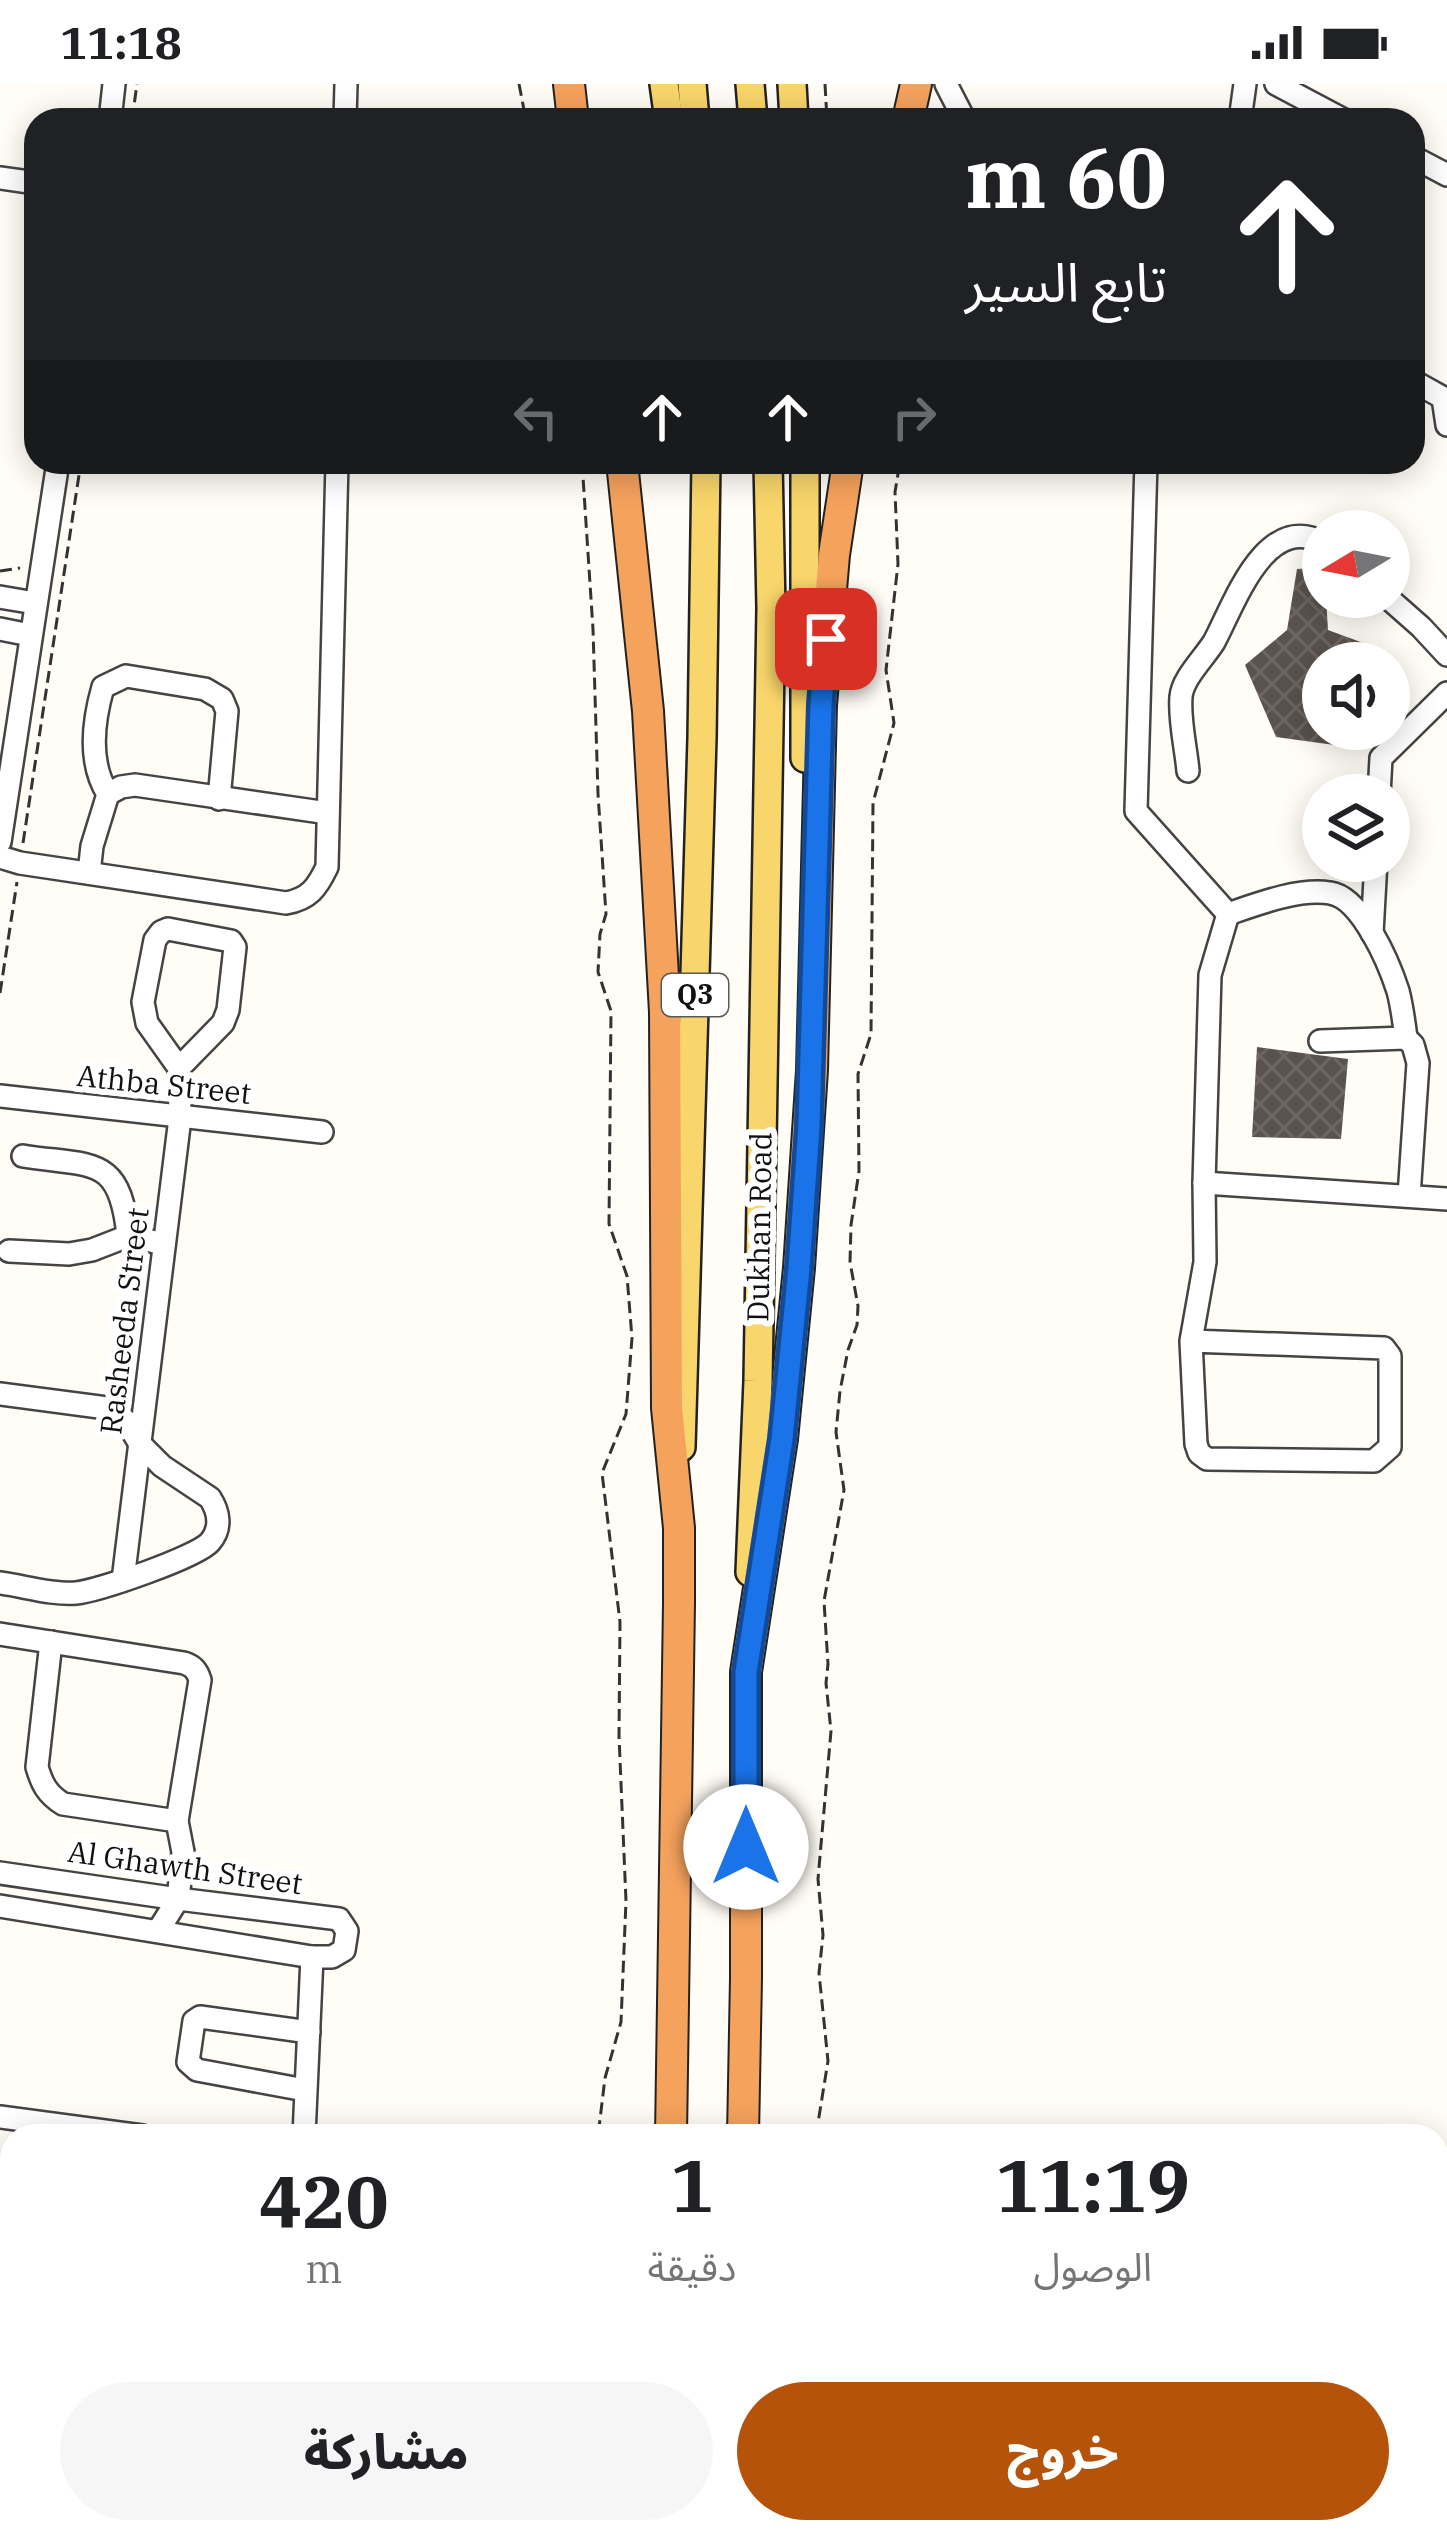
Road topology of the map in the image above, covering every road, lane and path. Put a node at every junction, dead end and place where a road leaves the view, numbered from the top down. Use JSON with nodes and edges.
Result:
{"nodes":[{"id":1,"x":1276,"y":84,"type":"edge"},
{"id":2,"x":1321,"y":108,"type":"edge"},
{"id":3,"x":1445,"y":399,"type":"edge"},
{"id":4,"x":1447,"y":425,"type":"edge"},
{"id":5,"x":56,"y":474,"type":"edge"},
{"id":6,"x":79,"y":474,"type":"edge"},
{"id":7,"x":337,"y":474,"type":"edge"},
{"id":8,"x":583,"y":474,"type":"edge"},
{"id":9,"x":624,"y":474,"type":"edge"},
{"id":10,"x":706,"y":474,"type":"edge"},
{"id":11,"x":767,"y":474,"type":"edge"},
{"id":12,"x":805,"y":474,"type":"edge"},
{"id":13,"x":846,"y":474,"type":"edge"},
{"id":14,"x":898,"y":474,"type":"edge"},
{"id":15,"x":1147,"y":474,"type":"edge"},
{"id":16,"x":1302,"y":537,"type":"edge"},
{"id":17,"x":0,"y":597,"type":"edge"},
{"id":18,"x":35,"y":603,"type":"junction"},
{"id":19,"x":1410,"y":617,"type":"edge"},
{"id":20,"x":0,"y":629,"type":"edge"},
{"id":21,"x":30,"y":635,"type":"junction"},
{"id":22,"x":1447,"y":655,"type":"edge"},
{"id":23,"x":1447,"y":693,"type":"edge"},
{"id":24,"x":1188,"y":771,"type":"dead end"},
{"id":25,"x":1380,"y":774,"type":"edge"},
{"id":26,"x":108,"y":794,"type":"junction"},
{"id":27,"x":219,"y":799,"type":"junction"},
{"id":28,"x":328,"y":813,"type":"junction"},
{"id":29,"x":1,"y":834,"type":"edge"},
{"id":30,"x":10,"y":860,"type":"edge"},
{"id":31,"x":89,"y":873,"type":"junction"},
{"id":32,"x":1375,"y":882,"type":"edge"},
{"id":33,"x":1228,"y":914,"type":"junction"},
{"id":34,"x":815,"y":924,"type":"junction"},
{"id":35,"x":1372,"y":934,"type":"junction"},
{"id":36,"x":0,"y":993,"type":"edge"},
{"id":37,"x":1406,"y":1038,"type":"junction"},
{"id":38,"x":1321,"y":1041,"type":"dead end"},
{"id":39,"x":179,"y":1068,"type":"junction"},
{"id":40,"x":0,"y":1096,"type":"edge"},
{"id":41,"x":180,"y":1118,"type":"junction"},
{"id":42,"x":322,"y":1132,"type":"dead end"},
{"id":43,"x":22,"y":1156,"type":"dead end"},
{"id":44,"x":1204,"y":1183,"type":"junction"},
{"id":45,"x":1409,"y":1196,"type":"junction"},
{"id":46,"x":1447,"y":1199,"type":"edge"},
{"id":47,"x":128,"y":1236,"type":"junction"},
{"id":48,"x":164,"y":1244,"type":"junction"},
{"id":49,"x":9,"y":1252,"type":"dead end"},
{"id":50,"x":1191,"y":1341,"type":"junction"},
{"id":51,"x":0,"y":1394,"type":"edge"},
{"id":52,"x":140,"y":1444,"type":"junction"},
{"id":53,"x":679,"y":1528,"type":"junction"},
{"id":54,"x":123,"y":1580,"type":"junction"},
{"id":55,"x":0,"y":1583,"type":"edge"},
{"id":56,"x":0,"y":1634,"type":"edge"},
{"id":57,"x":51,"y":1642,"type":"junction"},
{"id":58,"x":746,"y":1672,"type":"junction"},
{"id":59,"x":177,"y":1821,"type":"junction"},
{"id":60,"x":0,"y":1873,"type":"edge"},
{"id":61,"x":178,"y":1899,"type":"junction"},
{"id":62,"x":0,"y":1906,"type":"edge"},
{"id":63,"x":158,"y":1931,"type":"junction"},
{"id":64,"x":312,"y":1957,"type":"junction"},
{"id":65,"x":309,"y":2032,"type":"junction"},
{"id":66,"x":305,"y":2090,"type":"junction"},
{"id":67,"x":304,"y":2124,"type":"edge"},
{"id":68,"x":599,"y":2124,"type":"edge"},
{"id":69,"x":671,"y":2124,"type":"edge"},
{"id":70,"x":743,"y":2124,"type":"edge"},
{"id":71,"x":819,"y":2124,"type":"edge"}],
"edges":[{"from":1,"to":2,"type":"street"},
{"from":3,"to":4,"type":"street"},
{"from":5,"to":18,"type":"street"},
{"from":6,"to":30,"type":"path"},
{"from":7,"to":28,"type":"street"},
{"from":8,"to":68,"type":"path"},
{"from":9,"to":53,"type":"highway"},
{"from":10,"to":53,"type":"main road","number":"Q3"},
{"from":11,"to":58,"type":"main road","name":"Dukhan Road"},
{"from":12,"to":34,"type":"main road"},
{"from":13,"to":34,"type":"highway"},
{"from":14,"to":71,"type":"path"},
{"from":15,"to":33,"type":"street"},
{"from":16,"to":24,"type":"street"},
{"from":17,"to":18,"type":"street"},
{"from":18,"to":21,"type":"street"},
{"from":19,"to":22,"type":"street"},
{"from":20,"to":21,"type":"street"},
{"from":21,"to":29,"type":"street"},
{"from":23,"to":25,"type":"street"},
{"from":26,"to":27,"type":"street"},
{"from":26,"to":27,"type":"street"},
{"from":26,"to":31,"type":"street"},
{"from":27,"to":28,"type":"street"},
{"from":28,"to":31,"type":"street"},
{"from":30,"to":31,"type":"street"},
{"from":30,"to":36,"type":"path"},
{"from":32,"to":35,"type":"street"},
{"from":33,"to":35,"type":"street"},
{"from":33,"to":44,"type":"street"},
{"from":34,"to":58,"type":"highway"},
{"from":35,"to":37,"type":"street"},
{"from":37,"to":38,"type":"street"},
{"from":37,"to":45,"type":"street"},
{"from":39,"to":39,"type":"street"},
{"from":39,"to":41,"type":"street","name":"Rasheeda Street"},
{"from":40,"to":41,"type":"street","name":"Athba Street"},
{"from":41,"to":42,"type":"street","name":"Athba Street"},
{"from":41,"to":48,"type":"street","name":"Rasheeda Street"},
{"from":43,"to":47,"type":"street"},
{"from":44,"to":45,"type":"street"},
{"from":44,"to":50,"type":"street"},
{"from":45,"to":46,"type":"street"},
{"from":47,"to":48,"type":"street"},
{"from":47,"to":49,"type":"street"},
{"from":48,"to":52,"type":"street","name":"Rasheeda Street"},
{"from":50,"to":50,"type":"street"},
{"from":51,"to":52,"type":"street"},
{"from":52,"to":54,"type":"street","name":"Rasheeda Street"},
{"from":52,"to":54,"type":"street"},
{"from":53,"to":69,"type":"highway","number":"Q3"},
{"from":54,"to":55,"type":"street"},
{"from":56,"to":57,"type":"street"},
{"from":57,"to":59,"type":"street"},
{"from":57,"to":59,"type":"street"},
{"from":58,"to":70,"type":"highway","name":"Dukhan Road"},
{"from":59,"to":61,"type":"street"},
{"from":60,"to":61,"type":"street","name":"Al Ghawth Street"},
{"from":61,"to":63,"type":"street"},
{"from":61,"to":64,"type":"street","name":"Al Ghawth Street"},
{"from":62,"to":63,"type":"street"},
{"from":63,"to":64,"type":"street"},
{"from":64,"to":65,"type":"street"},
{"from":65,"to":66,"type":"street"},
{"from":65,"to":66,"type":"street"},
{"from":66,"to":67,"type":"street"}]}
